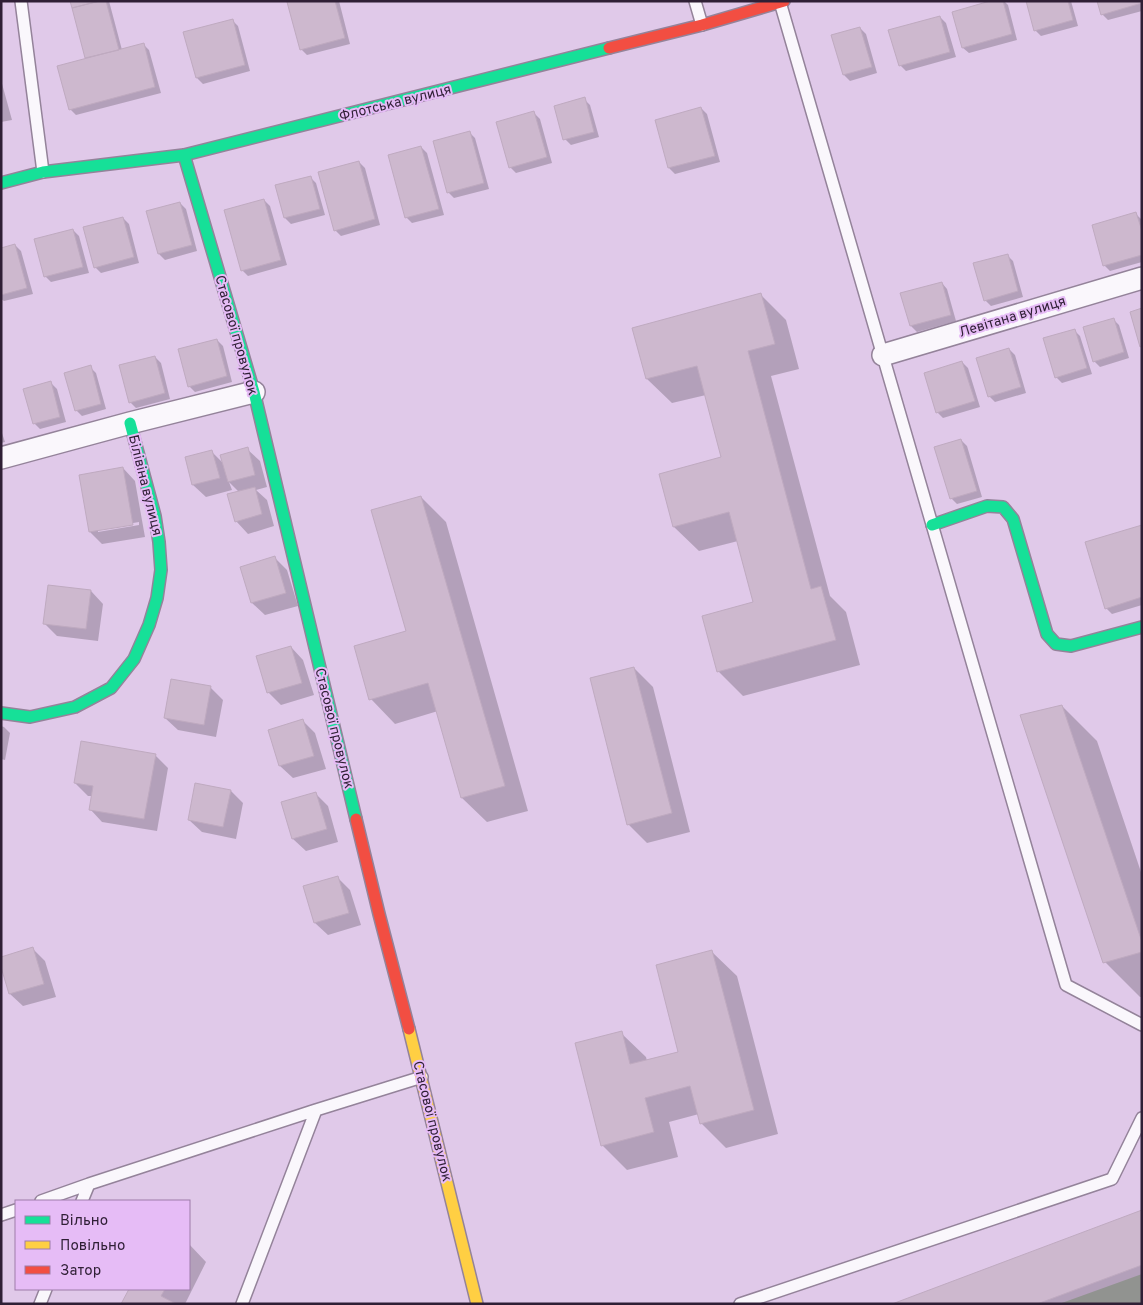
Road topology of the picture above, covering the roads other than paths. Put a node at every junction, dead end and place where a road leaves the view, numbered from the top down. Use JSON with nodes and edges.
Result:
{"nodes":[{"id":1,"x":21,"y":1,"type":"edge"},
{"id":2,"x":695,"y":1,"type":"edge"},
{"id":3,"x":782,"y":2,"type":"edge"},
{"id":4,"x":702,"y":25,"type":"junction"},
{"id":5,"x":184,"y":155,"type":"junction"},
{"id":6,"x":43,"y":172,"type":"junction"},
{"id":7,"x":1,"y":183,"type":"edge"},
{"id":8,"x":1142,"y":278,"type":"edge"},
{"id":9,"x":883,"y":355,"type":"junction"},
{"id":10,"x":254,"y":392,"type":"junction"},
{"id":11,"x":130,"y":423,"type":"junction"},
{"id":12,"x":1,"y":458,"type":"edge"},
{"id":13,"x":932,"y":525,"type":"junction"},
{"id":14,"x":1139,"y":630,"type":"edge"},
{"id":15,"x":1,"y":713,"type":"edge"},
{"id":16,"x":1142,"y":1025,"type":"edge"},
{"id":17,"x":422,"y":1076,"type":"junction"},
{"id":18,"x":316,"y":1110,"type":"junction"},
{"id":19,"x":1142,"y":1118,"type":"edge"},
{"id":20,"x":89,"y":1184,"type":"junction"},
{"id":21,"x":44,"y":1200,"type":"edge"},
{"id":22,"x":82,"y":1200,"type":"edge"},
{"id":23,"x":15,"y":1210,"type":"edge"},
{"id":24,"x":1,"y":1215,"type":"edge"},
{"id":25,"x":46,"y":1290,"type":"edge"},
{"id":26,"x":40,"y":1304,"type":"edge"},
{"id":27,"x":242,"y":1304,"type":"edge"},
{"id":28,"x":477,"y":1304,"type":"edge"},
{"id":29,"x":740,"y":1304,"type":"edge"}],
"edges":[{"from":1,"to":6,"type":"lane"},
{"from":2,"to":4,"type":"lane"},
{"from":3,"to":4,"type":"street","name":"Флотська вулиця"},
{"from":3,"to":9,"type":"lane"},
{"from":4,"to":5,"type":"street","name":"Флотська вулиця"},
{"from":5,"to":6,"type":"street","name":"Флотська вулиця"},
{"from":5,"to":10,"type":"street","name":"Стасової провулок"},
{"from":6,"to":7,"type":"street","name":"Флотська вулиця"},
{"from":8,"to":9,"type":"street","name":"Левітана вулиця"},
{"from":9,"to":13,"type":"lane"},
{"from":10,"to":11,"type":"street"},
{"from":10,"to":17,"type":"street","name":"Стасової провулок"},
{"from":11,"to":12,"type":"street"},
{"from":11,"to":15,"type":"street","name":"Білівіна вулиця"},
{"from":13,"to":14,"type":"street"},
{"from":13,"to":16,"type":"lane"},
{"from":17,"to":18,"type":"lane"},
{"from":17,"to":28,"type":"street","name":"Стасової провулок"},
{"from":18,"to":20,"type":"lane"},
{"from":18,"to":27,"type":"lane"},
{"from":19,"to":29,"type":"lane"},
{"from":20,"to":21,"type":"lane"},
{"from":20,"to":22,"type":"lane"},
{"from":23,"to":24,"type":"lane"},
{"from":25,"to":26,"type":"lane"}]}
